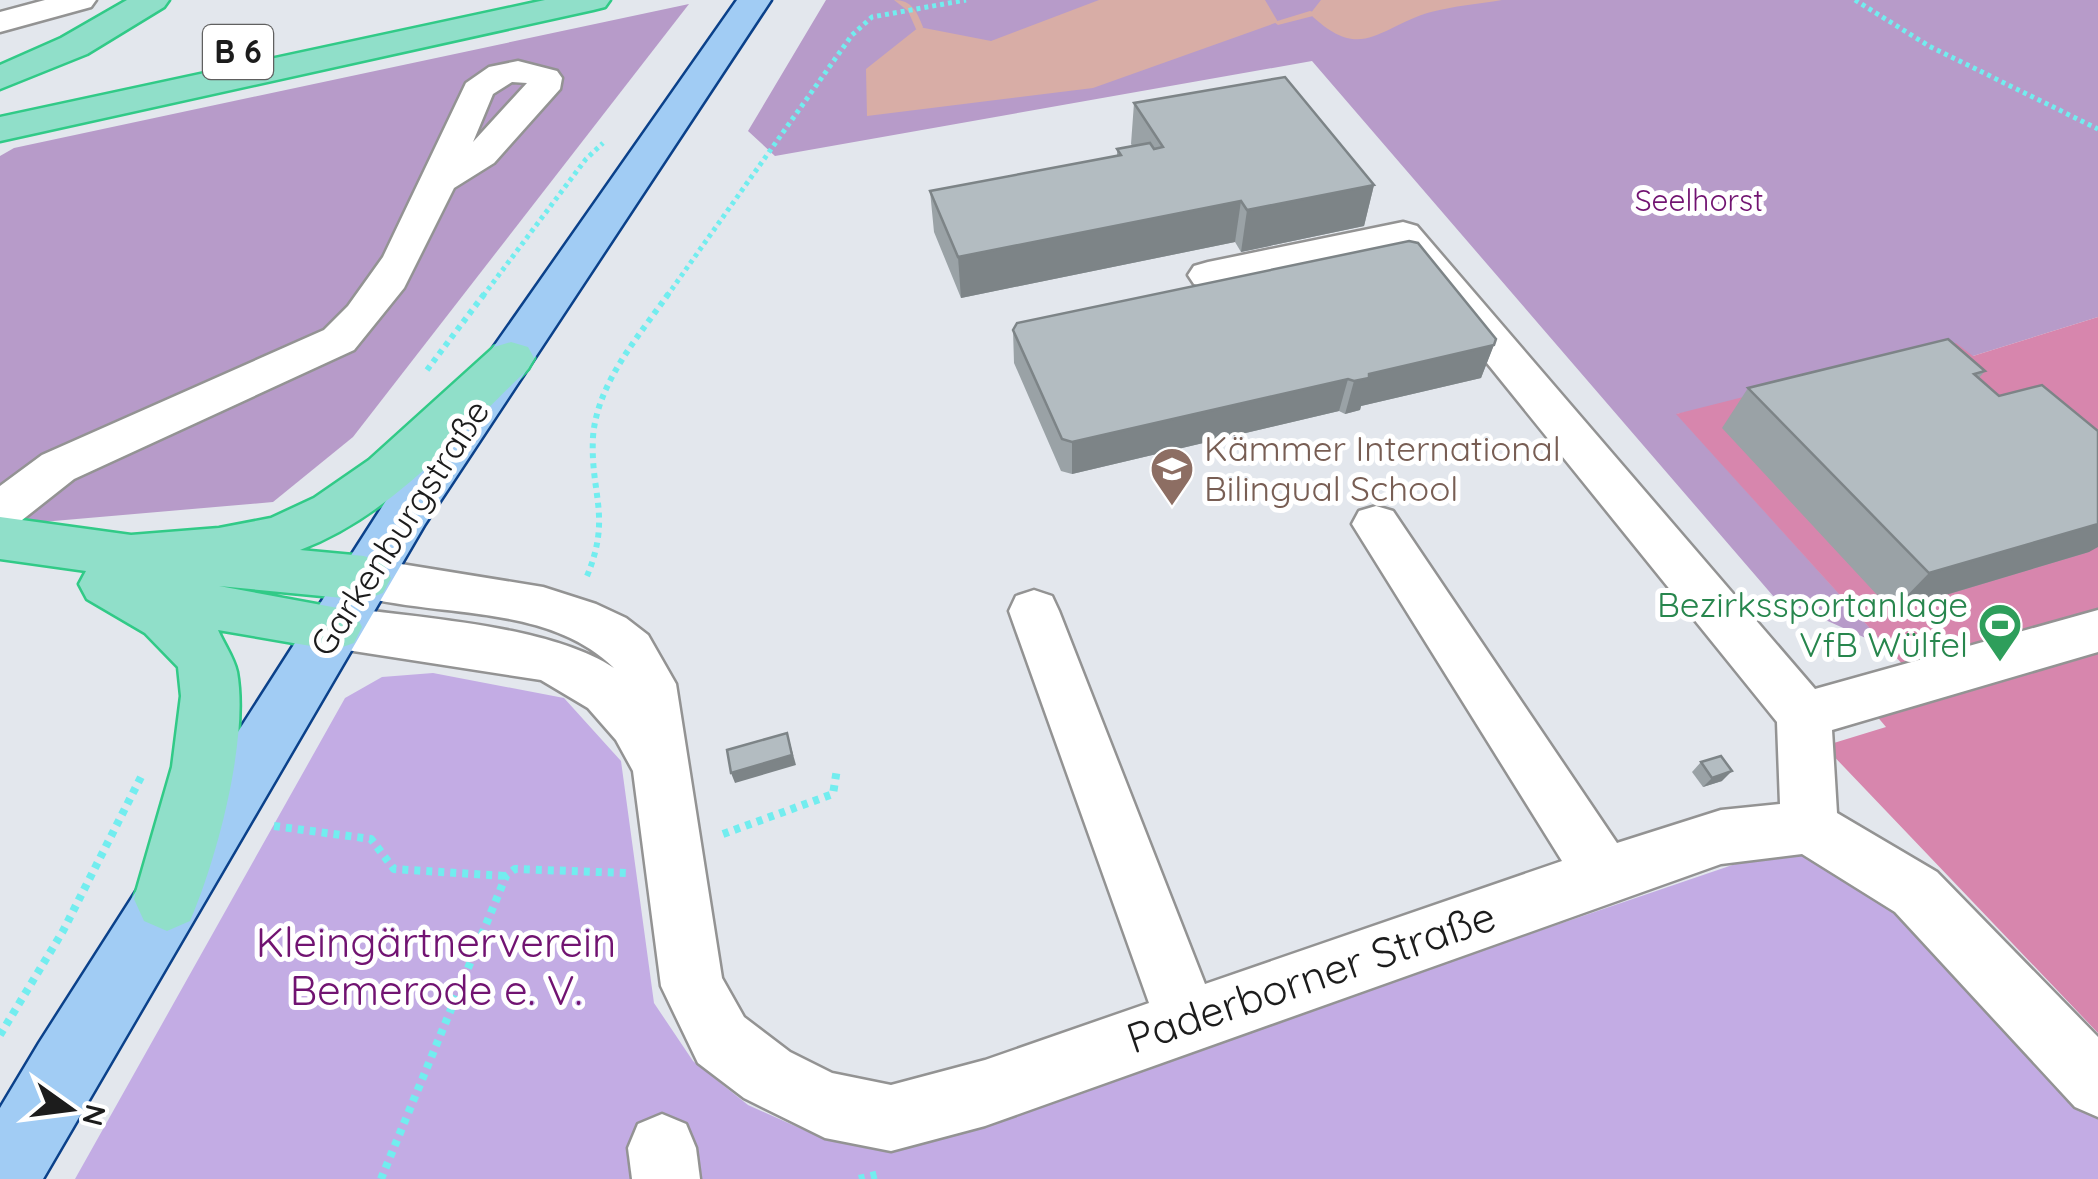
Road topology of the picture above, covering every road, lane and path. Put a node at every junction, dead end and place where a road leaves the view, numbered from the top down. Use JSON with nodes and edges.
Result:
{"nodes":[{"id":1,"x":80,"y":0,"type":"edge"},
{"id":2,"x":152,"y":0,"type":"edge"},
{"id":3,"x":477,"y":0,"type":"edge"},
{"id":4,"x":594,"y":0,"type":"edge"},
{"id":5,"x":754,"y":0,"type":"edge"},
{"id":6,"x":966,"y":0,"type":"edge"},
{"id":7,"x":1855,"y":0,"type":"edge"},
{"id":8,"x":0,"y":22,"type":"edge"},
{"id":9,"x":0,"y":78,"type":"edge"},
{"id":10,"x":131,"y":98,"type":"junction"},
{"id":11,"x":0,"y":104,"type":"edge"},
{"id":12,"x":0,"y":129,"type":"edge"},
{"id":13,"x":2098,"y":129,"type":"edge"},
{"id":14,"x":611,"y":136,"type":"dead end"},
{"id":15,"x":0,"y":142,"type":"edge"},
{"id":16,"x":434,"y":186,"type":"dead end"},
{"id":17,"x":1208,"y":275,"type":"dead end"},
{"id":18,"x":511,"y":358,"type":"junction"},
{"id":19,"x":421,"y":379,"type":"dead end"},
{"id":20,"x":0,"y":511,"type":"edge"},
{"id":21,"x":1376,"y":524,"type":"dead end"},
{"id":22,"x":0,"y":538,"type":"edge"},
{"id":23,"x":0,"y":565,"type":"edge"},
{"id":24,"x":118,"y":570,"type":"junction"},
{"id":25,"x":349,"y":603,"type":"junction"},
{"id":26,"x":1034,"y":610,"type":"dead end"},
{"id":27,"x":568,"y":613,"type":"junction"},
{"id":28,"x":2098,"y":631,"type":"edge"},
{"id":29,"x":545,"y":660,"type":"junction"},
{"id":30,"x":1804,"y":716,"type":"junction"},
{"id":31,"x":837,"y":769,"type":"dead end"},
{"id":32,"x":664,"y":772,"type":"junction"},
{"id":33,"x":216,"y":819,"type":"junction"},
{"id":34,"x":1809,"y":827,"type":"junction"},
{"id":35,"x":676,"y":862,"type":"junction"},
{"id":36,"x":1604,"y":874,"type":"junction"},
{"id":37,"x":506,"y":876,"type":"junction"},
{"id":38,"x":167,"y":899,"type":"junction"},
{"id":39,"x":1188,"y":1019,"type":"junction"},
{"id":40,"x":2098,"y":1084,"type":"edge"},
{"id":41,"x":1,"y":1179,"type":"edge"},
{"id":42,"x":381,"y":1179,"type":"edge"}],
"edges":[{"from":1,"to":8,"type":"street"},
{"from":2,"to":9,"type":"highway"},
{"from":3,"to":11,"type":"highway","number":"B 6"},
{"from":4,"to":10,"type":"highway","number":"B 6"},
{"from":5,"to":18,"type":"main road","name":"Garkenburgstraße"},
{"from":6,"to":27,"type":"path"},
{"from":7,"to":13,"type":"path"},
{"from":10,"to":12,"type":"highway","number":"B 6"},
{"from":10,"to":15,"type":"highway"},
{"from":14,"to":19,"type":"path"},
{"from":16,"to":20,"type":"street"},
{"from":17,"to":30,"type":"street"},
{"from":18,"to":24,"type":"highway"},
{"from":18,"to":25,"type":"main road","name":"Garkenburgstraße"},
{"from":21,"to":36,"type":"street"},
{"from":22,"to":24,"type":"highway"},
{"from":23,"to":24,"type":"highway"},
{"from":24,"to":25,"type":"highway"},
{"from":24,"to":38,"type":"highway"},
{"from":25,"to":27,"type":"street","name":"Paderborner Straße"},
{"from":25,"to":29,"type":"street","name":"Paderborner Straße"},
{"from":25,"to":33,"type":"main road","name":"Garkenburgstraße"},
{"from":26,"to":39,"type":"street"},
{"from":27,"to":29,"type":"street"},
{"from":27,"to":32,"type":"street","name":"Paderborner Straße"},
{"from":28,"to":30,"type":"street"},
{"from":29,"to":32,"type":"street","name":"Paderborner Straße"},
{"from":30,"to":34,"type":"street"},
{"from":31,"to":35,"type":"path"},
{"from":32,"to":35,"type":"street","name":"Paderborner Straße"},
{"from":33,"to":37,"type":"path"},
{"from":33,"to":38,"type":"main road","name":"Garkenburgstraße"},
{"from":34,"to":36,"type":"street","name":"Paderborner Straße"},
{"from":34,"to":40,"type":"street"},
{"from":35,"to":37,"type":"path"},
{"from":35,"to":39,"type":"street","name":"Paderborner Straße"},
{"from":36,"to":39,"type":"street","name":"Paderborner Straße"},
{"from":37,"to":42,"type":"path"},
{"from":38,"to":41,"type":"main road","name":"Garkenburgstraße"}]}
